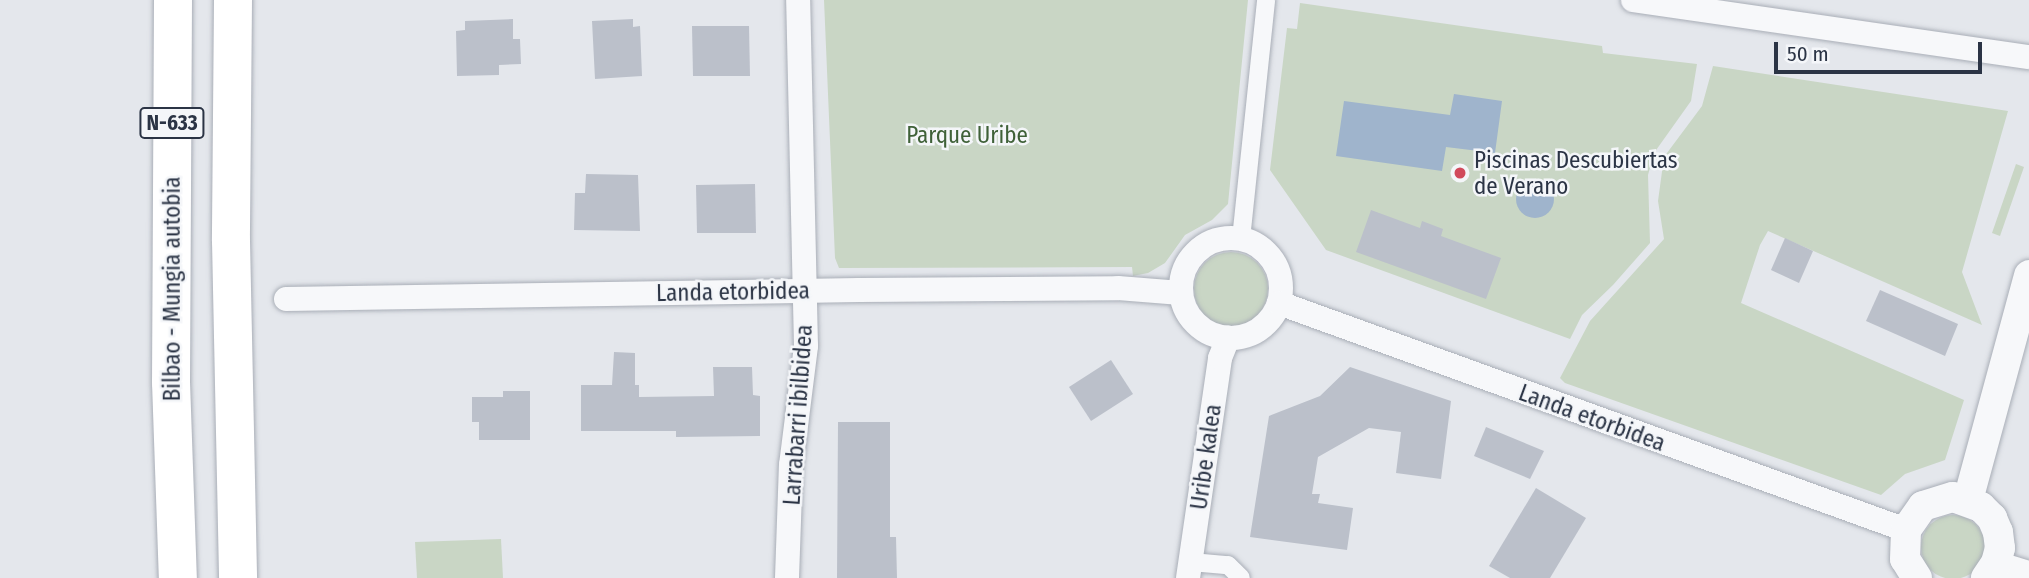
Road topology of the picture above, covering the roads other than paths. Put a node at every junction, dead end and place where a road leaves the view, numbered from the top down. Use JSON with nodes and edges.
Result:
{"nodes":[{"id":1,"x":173,"y":0,"type":"edge"},
{"id":2,"x":233,"y":0,"type":"edge"},
{"id":3,"x":798,"y":0,"type":"edge"},
{"id":4,"x":1266,"y":0,"type":"edge"},
{"id":5,"x":1633,"y":0,"type":"edge"},
{"id":6,"x":1665,"y":2,"type":"edge"},
{"id":7,"x":2029,"y":57,"type":"edge"},
{"id":8,"x":1241,"y":239,"type":"junction"},
{"id":9,"x":2029,"y":275,"type":"edge"},
{"id":10,"x":805,"y":290,"type":"junction"},
{"id":11,"x":1181,"y":293,"type":"junction"},
{"id":12,"x":286,"y":299,"type":"dead end"},
{"id":13,"x":1279,"y":303,"type":"junction"},
{"id":14,"x":1228,"y":338,"type":"junction"},
{"id":15,"x":1968,"y":500,"type":"junction"},
{"id":16,"x":1906,"y":530,"type":"junction"},
{"id":17,"x":1190,"y":570,"type":"edge"},
{"id":18,"x":1991,"y":570,"type":"edge"},
{"id":19,"x":2029,"y":573,"type":"edge"},
{"id":20,"x":178,"y":578,"type":"edge"},
{"id":21,"x":238,"y":578,"type":"edge"},
{"id":22,"x":787,"y":578,"type":"edge"},
{"id":23,"x":1241,"y":578,"type":"edge"},
{"id":24,"x":1917,"y":578,"type":"edge"}],
"edges":[{"from":1,"to":20,"type":"highway","name":"Bilbao - Mungia autobia","number":"N-633"},
{"from":2,"to":21,"type":"highway","number":"N-633"},
{"from":3,"to":10,"type":"street","name":"Larrabarri ibilbidea"},
{"from":4,"to":8,"type":"street"},
{"from":5,"to":6,"type":"street"},
{"from":6,"to":7,"type":"street"},
{"from":8,"to":11,"type":"street"},
{"from":8,"to":13,"type":"street"},
{"from":9,"to":15,"type":"street"},
{"from":10,"to":11,"type":"street","name":"Landa etorbidea"},
{"from":10,"to":12,"type":"street","name":"Landa etorbidea"},
{"from":10,"to":22,"type":"street","name":"Larrabarri ibilbidea"},
{"from":11,"to":14,"type":"street"},
{"from":13,"to":14,"type":"street"},
{"from":13,"to":16,"type":"street","name":"Landa etorbidea"},
{"from":14,"to":17,"type":"street","name":"Uribe kalea"},
{"from":15,"to":16,"type":"street"},
{"from":15,"to":18,"type":"street"},
{"from":16,"to":24,"type":"street"},
{"from":17,"to":23,"type":"street"},
{"from":18,"to":19,"type":"street"}]}
